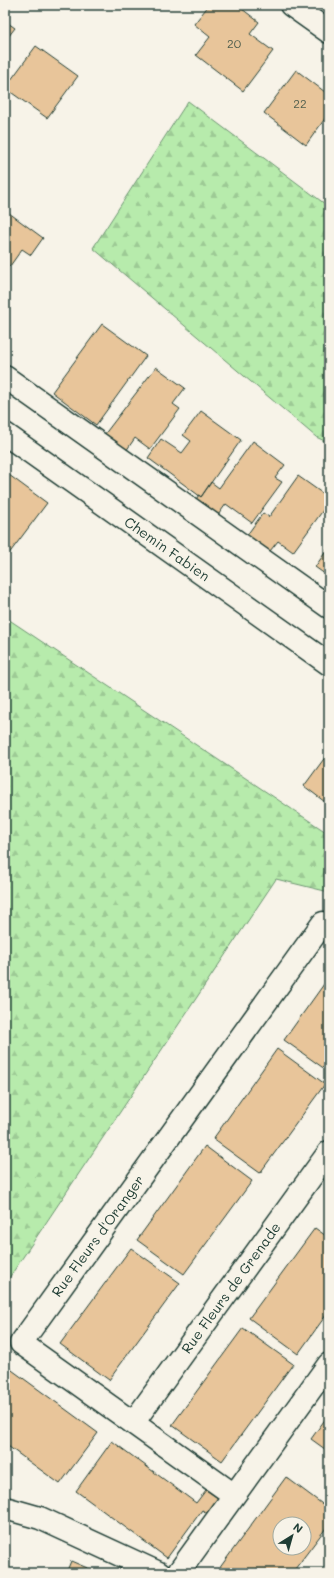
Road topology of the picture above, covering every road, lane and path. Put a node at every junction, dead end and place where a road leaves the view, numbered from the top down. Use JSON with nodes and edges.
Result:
{"nodes":[{"id":1,"x":291,"y":5,"type":"edge"},
{"id":2,"x":329,"y":32,"type":"edge"},
{"id":3,"x":5,"y":377,"type":"edge"},
{"id":4,"x":5,"y":434,"type":"edge"},
{"id":5,"x":329,"y":607,"type":"edge"},
{"id":6,"x":329,"y":664,"type":"edge"},
{"id":7,"x":329,"y":927,"type":"edge"},
{"id":8,"x":329,"y":1152,"type":"edge"},
{"id":9,"x":329,"y":1364,"type":"edge"},
{"id":10,"x":133,"y":1423,"type":"junction"},
{"id":11,"x":234,"y":1496,"type":"junction"},
{"id":12,"x":5,"y":1508,"type":"edge"},
{"id":13,"x":159,"y":1573,"type":"edge"},
{"id":14,"x":178,"y":1573,"type":"edge"}],
"edges":[{"from":1,"to":2,"type":"street"},
{"from":3,"to":5,"type":"street"},
{"from":4,"to":6,"type":"street","name":"Chemin Fabien"},
{"from":7,"to":10,"type":"street","name":"Rue Fleurs d'Oranger"},
{"from":8,"to":10,"type":"street","name":"Rue Fleurs de Grenade"},
{"from":9,"to":11,"type":"street"},
{"from":10,"to":11,"type":"street","name":"Rue Fleurs d'Oranger"},
{"from":11,"to":14,"type":"street"},
{"from":12,"to":13,"type":"street"}]}
